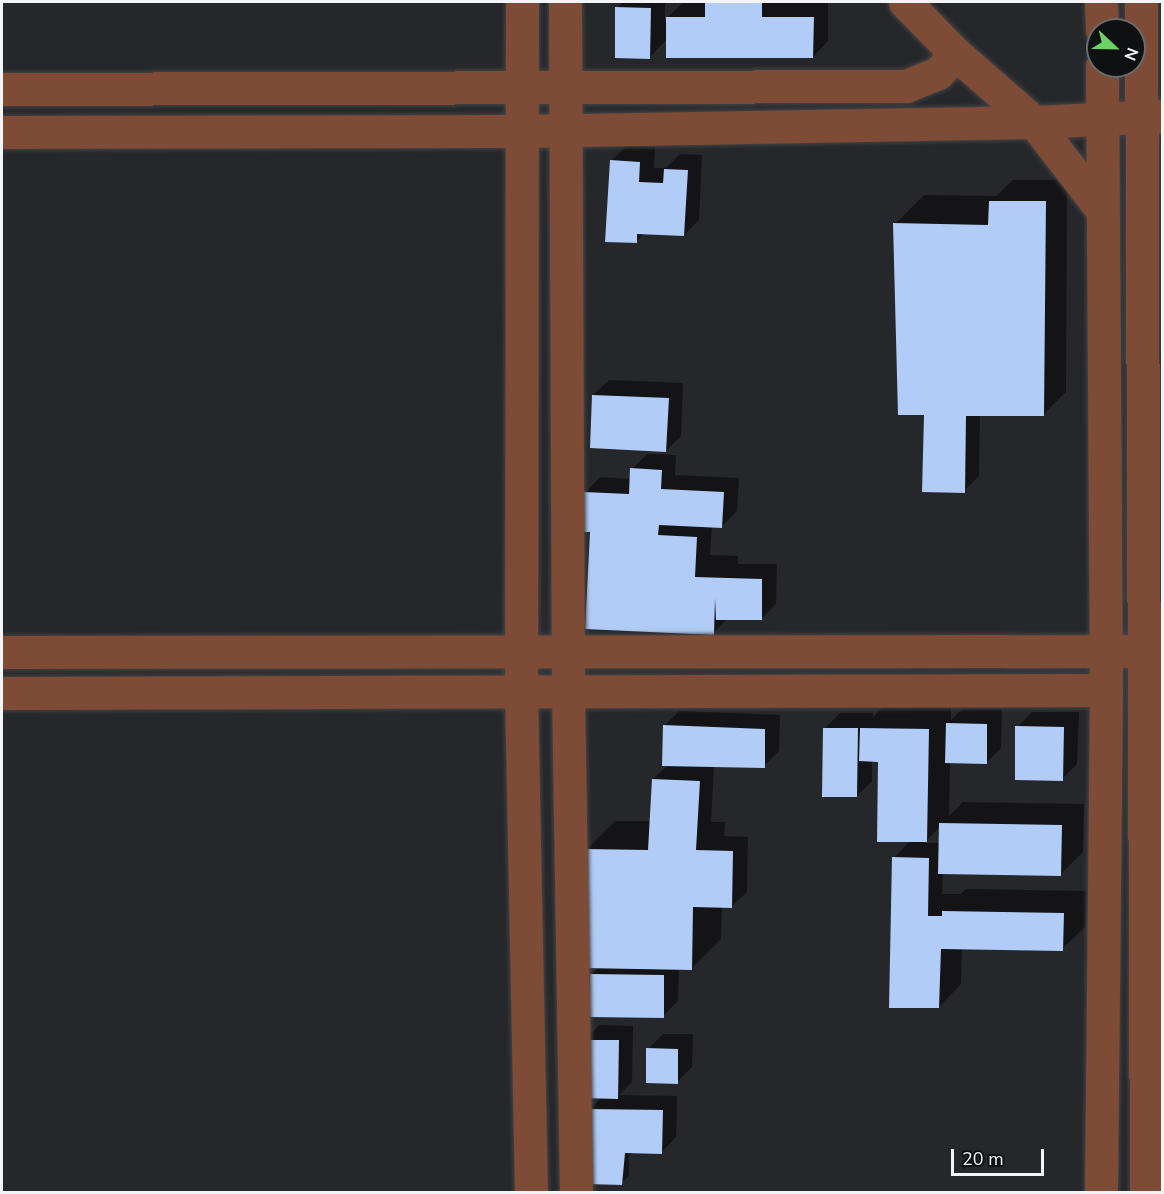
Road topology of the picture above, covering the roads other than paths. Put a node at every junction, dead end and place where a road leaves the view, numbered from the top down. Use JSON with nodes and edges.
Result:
{"nodes":[{"id":1,"x":522,"y":2,"type":"edge"},
{"id":2,"x":565,"y":2,"type":"edge"},
{"id":3,"x":905,"y":2,"type":"edge"},
{"id":4,"x":1101,"y":2,"type":"edge"},
{"id":5,"x":1141,"y":2,"type":"edge"},
{"id":6,"x":1102,"y":18,"type":"edge"},
{"id":7,"x":956,"y":54,"type":"junction"},
{"id":8,"x":1102,"y":78,"type":"edge"},
{"id":9,"x":522,"y":87,"type":"junction"},
{"id":10,"x":565,"y":87,"type":"junction"},
{"id":11,"x":2,"y":89,"type":"edge"},
{"id":12,"x":1152,"y":116,"type":"edge"},
{"id":13,"x":1103,"y":118,"type":"junction"},
{"id":14,"x":1034,"y":122,"type":"junction"},
{"id":15,"x":566,"y":130,"type":"junction"},
{"id":16,"x":522,"y":131,"type":"junction"},
{"id":17,"x":2,"y":132,"type":"edge"},
{"id":18,"x":1102,"y":210,"type":"junction"},
{"id":19,"x":521,"y":651,"type":"junction"},
{"id":20,"x":567,"y":651,"type":"junction"},
{"id":21,"x":1106,"y":651,"type":"junction"},
{"id":22,"x":1146,"y":651,"type":"junction"},
{"id":23,"x":2,"y":652,"type":"edge"},
{"id":24,"x":1107,"y":690,"type":"junction"},
{"id":25,"x":521,"y":691,"type":"junction"},
{"id":26,"x":568,"y":691,"type":"junction"},
{"id":27,"x":2,"y":693,"type":"edge"},
{"id":28,"x":531,"y":1192,"type":"edge"},
{"id":29,"x":576,"y":1192,"type":"edge"},
{"id":30,"x":1101,"y":1192,"type":"edge"},
{"id":31,"x":1146,"y":1192,"type":"edge"}],
"edges":[{"from":1,"to":9,"type":"street"},
{"from":2,"to":10,"type":"street"},
{"from":3,"to":7,"type":"street"},
{"from":4,"to":6,"type":"street"},
{"from":5,"to":12,"type":"street"},
{"from":7,"to":10,"type":"street"},
{"from":7,"to":14,"type":"street"},
{"from":8,"to":13,"type":"street"},
{"from":9,"to":10,"type":"street"},
{"from":9,"to":11,"type":"street"},
{"from":9,"to":16,"type":"street"},
{"from":10,"to":15,"type":"street"},
{"from":12,"to":13,"type":"street"},
{"from":12,"to":22,"type":"street"},
{"from":13,"to":14,"type":"street"},
{"from":13,"to":18,"type":"street"},
{"from":14,"to":15,"type":"street"},
{"from":14,"to":18,"type":"street"},
{"from":15,"to":16,"type":"street"},
{"from":15,"to":20,"type":"street"},
{"from":16,"to":17,"type":"street"},
{"from":16,"to":19,"type":"street"},
{"from":18,"to":21,"type":"street"},
{"from":19,"to":20,"type":"street"},
{"from":19,"to":23,"type":"street"},
{"from":19,"to":25,"type":"street"},
{"from":20,"to":21,"type":"street"},
{"from":20,"to":26,"type":"street"},
{"from":21,"to":22,"type":"street"},
{"from":21,"to":24,"type":"street"},
{"from":22,"to":31,"type":"street"},
{"from":24,"to":26,"type":"street"},
{"from":24,"to":30,"type":"street"},
{"from":25,"to":26,"type":"street"},
{"from":25,"to":27,"type":"street"},
{"from":25,"to":28,"type":"street"},
{"from":26,"to":29,"type":"street"}]}
